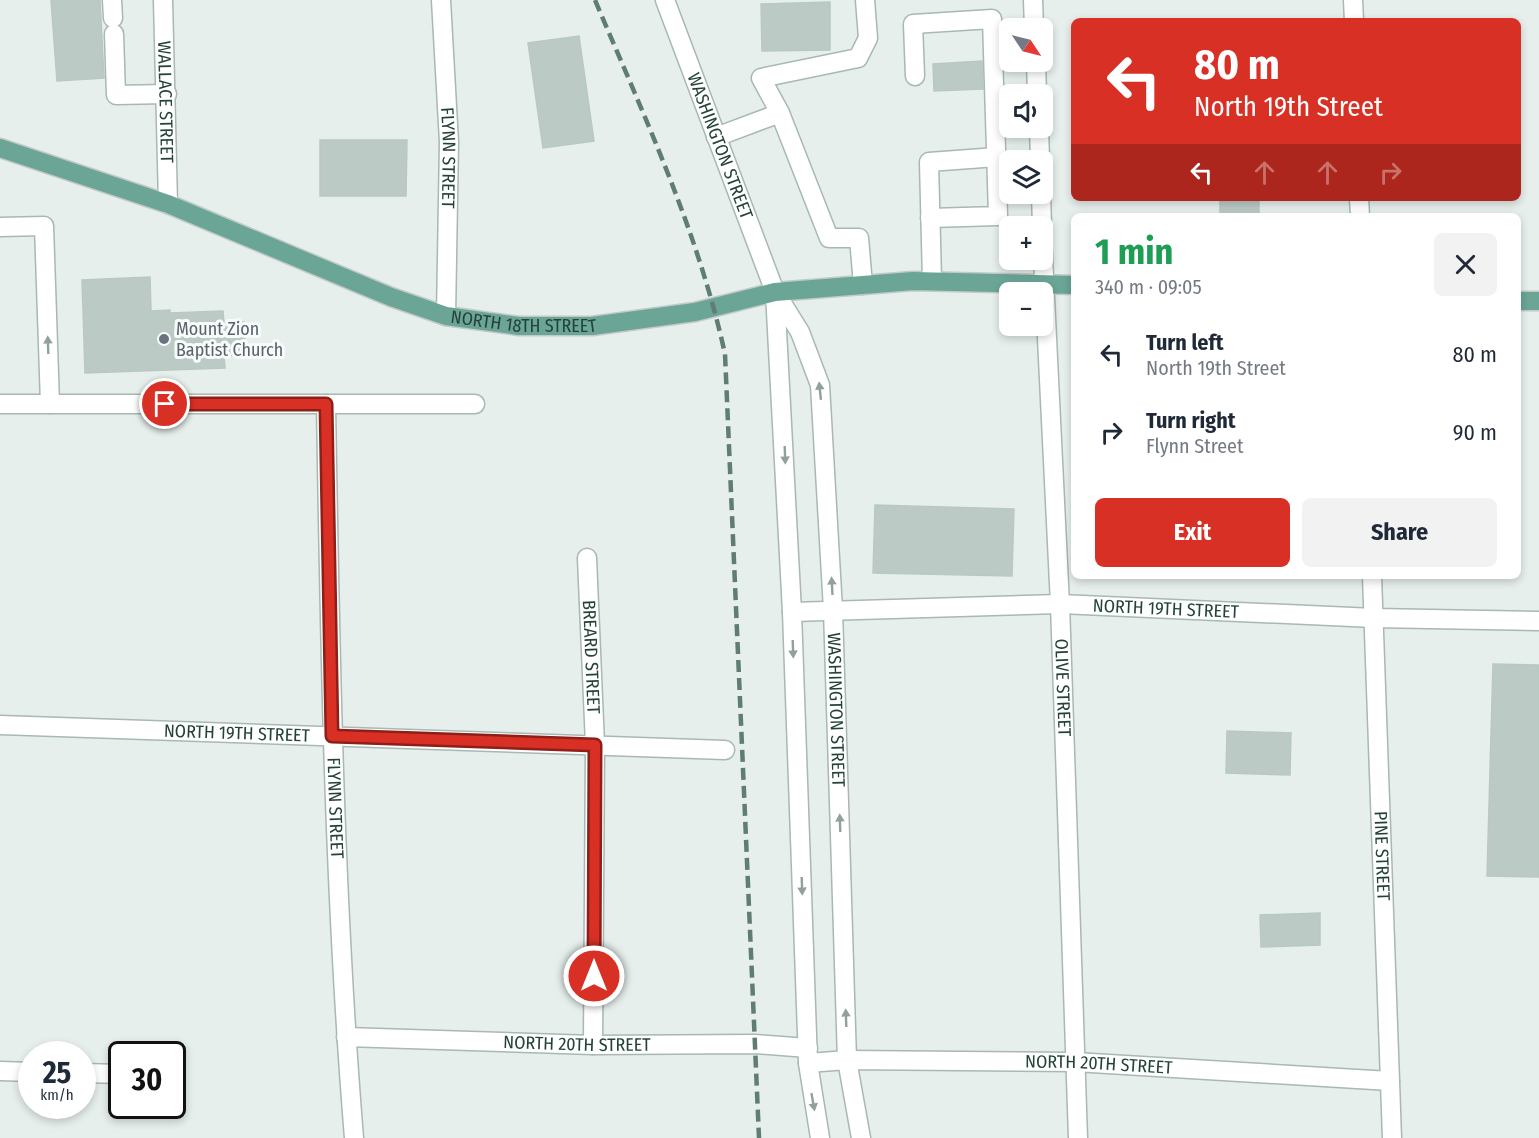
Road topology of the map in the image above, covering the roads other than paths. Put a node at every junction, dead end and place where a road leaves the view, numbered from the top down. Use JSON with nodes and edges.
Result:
{"nodes":[{"id":1,"x":164,"y":0,"type":"edge"},
{"id":2,"x":441,"y":0,"type":"edge"},
{"id":3,"x":665,"y":0,"type":"edge"},
{"id":4,"x":866,"y":0,"type":"edge"},
{"id":5,"x":1033,"y":0,"type":"edge"},
{"id":6,"x":1353,"y":0,"type":"edge"},
{"id":7,"x":113,"y":17,"type":"edge"},
{"id":8,"x":1034,"y":18,"type":"edge"},
{"id":9,"x":1354,"y":18,"type":"edge"},
{"id":10,"x":915,"y":76,"type":"dead end"},
{"id":11,"x":999,"y":86,"type":"edge"},
{"id":12,"x":167,"y":94,"type":"junction"},
{"id":13,"x":780,"y":113,"type":"junction"},
{"id":14,"x":716,"y":137,"type":"junction"},
{"id":15,"x":1000,"y":138,"type":"edge"},
{"id":16,"x":0,"y":148,"type":"edge"},
{"id":17,"x":997,"y":157,"type":"junction"},
{"id":18,"x":168,"y":204,"type":"junction"},
{"id":19,"x":930,"y":218,"type":"junction"},
{"id":20,"x":0,"y":226,"type":"edge"},
{"id":21,"x":932,"y":280,"type":"junction"},
{"id":22,"x":1007,"y":282,"type":"edge"},
{"id":23,"x":1053,"y":284,"type":"edge"},
{"id":24,"x":863,"y":285,"type":"junction"},
{"id":25,"x":1071,"y":285,"type":"edge"},
{"id":26,"x":774,"y":292,"type":"junction"},
{"id":27,"x":1521,"y":301,"type":"edge"},
{"id":28,"x":1539,"y":301,"type":"edge"},
{"id":29,"x":446,"y":316,"type":"junction"},
{"id":30,"x":1047,"y":336,"type":"edge"},
{"id":31,"x":0,"y":389,"type":"edge"},
{"id":32,"x":0,"y":404,"type":"edge"},
{"id":33,"x":50,"y":404,"type":"junction"},
{"id":34,"x":326,"y":404,"type":"junction"},
{"id":35,"x":476,"y":404,"type":"dead end"},
{"id":36,"x":588,"y":558,"type":"dead end"},
{"id":37,"x":1372,"y":579,"type":"edge"},
{"id":38,"x":1060,"y":604,"type":"junction"},
{"id":39,"x":833,"y":610,"type":"junction"},
{"id":40,"x":792,"y":612,"type":"junction"},
{"id":41,"x":1374,"y":618,"type":"junction"},
{"id":42,"x":1539,"y":621,"type":"edge"},
{"id":43,"x":0,"y":725,"type":"edge"},
{"id":44,"x":332,"y":736,"type":"junction"},
{"id":45,"x":595,"y":745,"type":"junction"},
{"id":46,"x":725,"y":750,"type":"dead end"},
{"id":47,"x":346,"y":1037,"type":"junction"},
{"id":48,"x":593,"y":1045,"type":"junction"},
{"id":49,"x":808,"y":1056,"type":"junction"},
{"id":50,"x":847,"y":1060,"type":"junction"},
{"id":51,"x":1075,"y":1062,"type":"junction"},
{"id":52,"x":0,"y":1071,"type":"edge"},
{"id":53,"x":18,"y":1072,"type":"edge"},
{"id":54,"x":1390,"y":1081,"type":"junction"},
{"id":55,"x":354,"y":1138,"type":"edge"},
{"id":56,"x":820,"y":1138,"type":"edge"},
{"id":57,"x":861,"y":1138,"type":"edge"},
{"id":58,"x":1078,"y":1138,"type":"edge"},
{"id":59,"x":1392,"y":1138,"type":"edge"}],
"edges":[{"from":1,"to":12,"type":"street","name":"WALLACE STREET"},
{"from":2,"to":29,"type":"street","name":"FLYNN STREET"},
{"from":3,"to":14,"type":"street","name":"WASHINGTON STREET"},
{"from":4,"to":13,"type":"street"},
{"from":5,"to":8,"type":"street"},
{"from":6,"to":9,"type":"street"},
{"from":7,"to":12,"type":"street"},
{"from":10,"to":11,"type":"street"},
{"from":12,"to":18,"type":"street","name":"WALLACE STREET"},
{"from":13,"to":14,"type":"street"},
{"from":13,"to":24,"type":"street"},
{"from":14,"to":26,"type":"street","name":"WASHINGTON STREET"},
{"from":15,"to":17,"type":"street"},
{"from":16,"to":18,"type":"main road","name":"NORTH 18TH STREET"},
{"from":17,"to":19,"type":"street"},
{"from":17,"to":19,"type":"street"},
{"from":18,"to":29,"type":"main road","name":"NORTH 18TH STREET"},
{"from":19,"to":21,"type":"street"},
{"from":33,"to":20,"type":"street","one_way":true},
{"from":21,"to":22,"type":"main road","name":"NORTH 18TH STREET"},
{"from":21,"to":24,"type":"main road","name":"NORTH 18TH STREET"},
{"from":23,"to":25,"type":"main road","name":"NORTH 18TH STREET"},
{"from":24,"to":26,"type":"main road","name":"NORTH 18TH STREET"},
{"from":26,"to":29,"type":"main road","name":"NORTH 18TH STREET"},
{"from":39,"to":26,"type":"street","name":"WASHINGTON STREET","one_way":true},
{"from":26,"to":40,"type":"street","name":"WASHINGTON STREET","one_way":true},
{"from":27,"to":28,"type":"main road"},
{"from":30,"to":38,"type":"street","name":"OLIVE STREET"},
{"from":31,"to":32,"type":"street"},
{"from":32,"to":33,"type":"street"},
{"from":33,"to":34,"type":"street"},
{"from":34,"to":35,"type":"street"},
{"from":34,"to":44,"type":"street","name":"FLYNN STREET"},
{"from":36,"to":45,"type":"street","name":"BREARD STREET"},
{"from":37,"to":41,"type":"street","name":"PINE STREET"},
{"from":38,"to":39,"type":"street","name":"NORTH 19TH STREET"},
{"from":38,"to":41,"type":"street","name":"NORTH 19TH STREET"},
{"from":38,"to":51,"type":"street","name":"OLIVE STREET"},
{"from":39,"to":40,"type":"street","name":"NORTH 19TH STREET"},
{"from":50,"to":39,"type":"street","name":"WASHINGTON STREET","one_way":true},
{"from":40,"to":49,"type":"street","name":"WASHINGTON STREET","one_way":true},
{"from":41,"to":42,"type":"street","name":"NORTH 19TH STREET"},
{"from":41,"to":54,"type":"street","name":"PINE STREET"},
{"from":43,"to":44,"type":"street","name":"NORTH 19TH STREET"},
{"from":44,"to":45,"type":"street","name":"NORTH 19TH STREET"},
{"from":44,"to":47,"type":"street","name":"FLYNN STREET"},
{"from":45,"to":46,"type":"street","name":"NORTH 19TH STREET"},
{"from":45,"to":48,"type":"street","name":"BREARD STREET"},
{"from":47,"to":48,"type":"street","name":"NORTH 20TH STREET"},
{"from":47,"to":55,"type":"street","name":"FLYNN STREET"},
{"from":48,"to":49,"type":"street","name":"NORTH 20TH STREET"},
{"from":49,"to":50,"type":"street","name":"NORTH 20TH STREET"},
{"from":49,"to":56,"type":"street","name":"WASHINGTON STREET","one_way":true},
{"from":50,"to":51,"type":"street","name":"NORTH 20TH STREET"},
{"from":50,"to":57,"type":"street","name":"WASHINGTON STREET"},
{"from":51,"to":54,"type":"street","name":"NORTH 20TH STREET"},
{"from":51,"to":58,"type":"street","name":"OLIVE STREET"},
{"from":52,"to":53,"type":"street"},
{"from":54,"to":59,"type":"street","name":"PINE STREET"}]}
